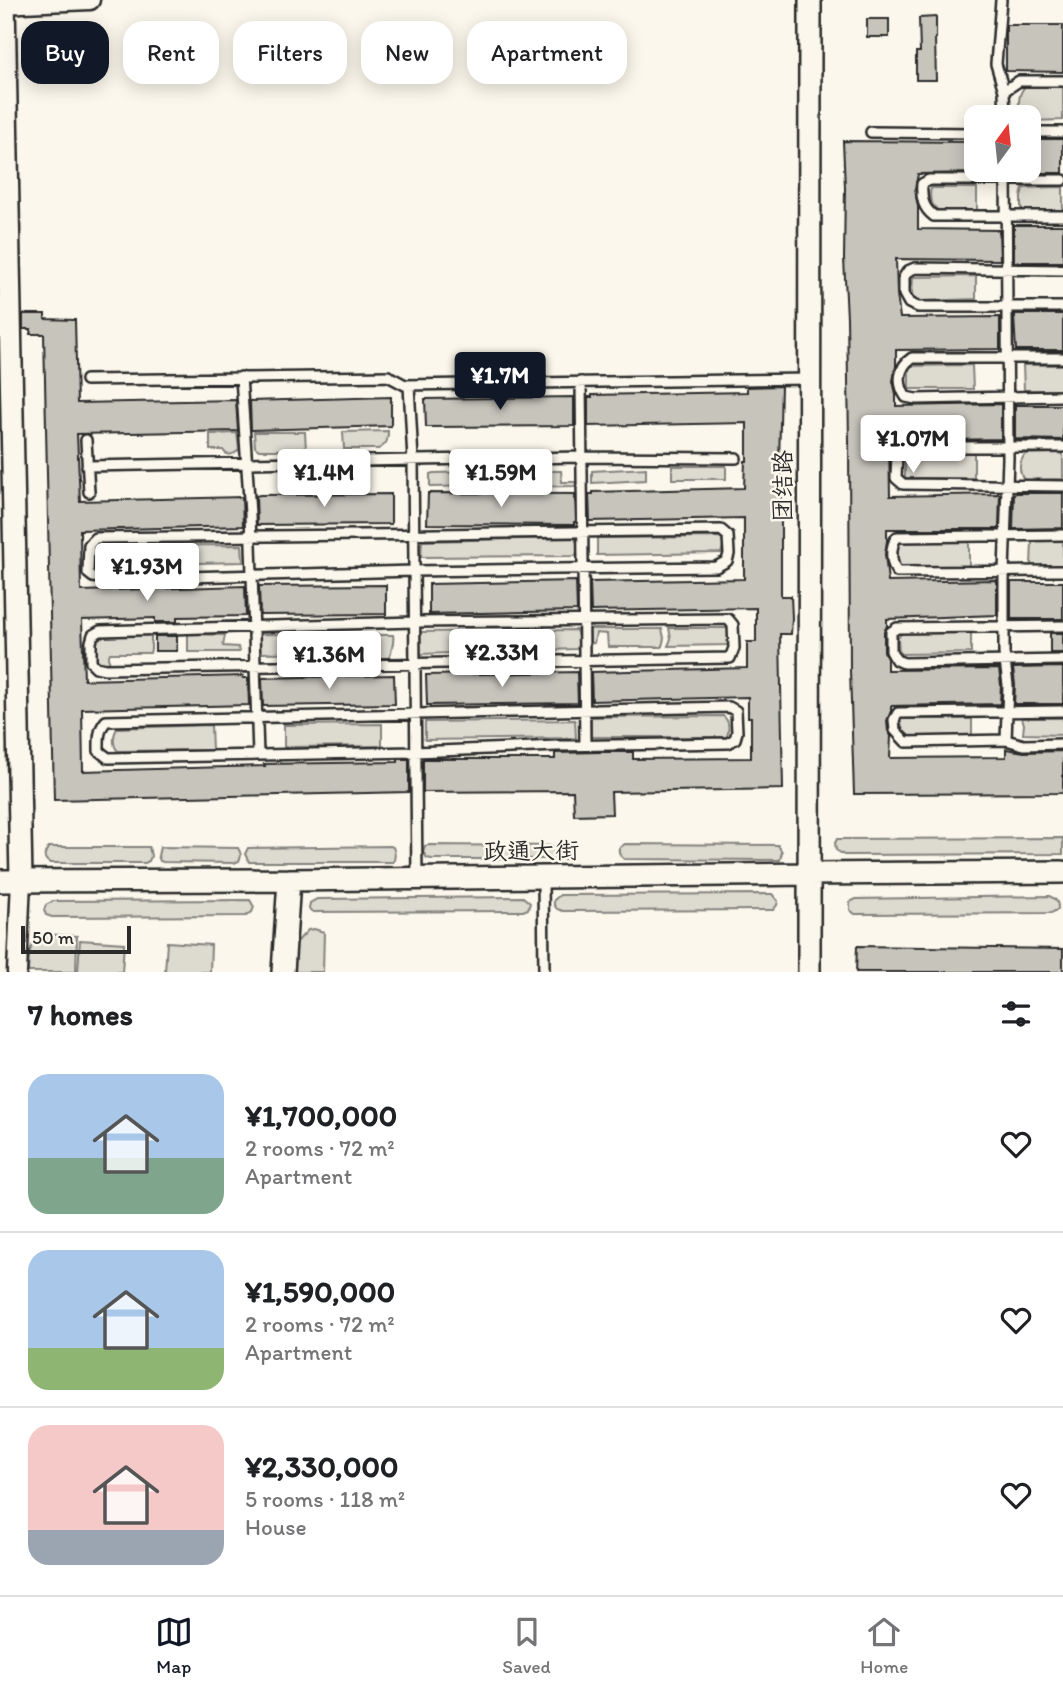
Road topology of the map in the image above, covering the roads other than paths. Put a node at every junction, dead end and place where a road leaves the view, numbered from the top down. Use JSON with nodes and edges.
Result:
{"nodes":[{"id":1,"x":90,"y":0,"type":"edge"},
{"id":2,"x":810,"y":0,"type":"edge"},
{"id":3,"x":1001,"y":0,"type":"edge"},
{"id":4,"x":3,"y":3,"type":"edge"},
{"id":5,"x":1063,"y":81,"type":"edge"},
{"id":6,"x":1004,"y":92,"type":"junction"},
{"id":7,"x":1005,"y":105,"type":"edge"},
{"id":8,"x":871,"y":132,"type":"dead end"},
{"id":9,"x":964,"y":132,"type":"edge"},
{"id":10,"x":1041,"y":132,"type":"edge"},
{"id":11,"x":1063,"y":132,"type":"edge"},
{"id":12,"x":964,"y":178,"type":"edge"},
{"id":13,"x":1041,"y":178,"type":"edge"},
{"id":14,"x":1063,"y":180,"type":"edge"},
{"id":15,"x":1006,"y":182,"type":"edge"},
{"id":16,"x":1063,"y":216,"type":"edge"},
{"id":17,"x":1006,"y":217,"type":"junction"},
{"id":18,"x":1007,"y":270,"type":"junction"},
{"id":19,"x":1063,"y":270,"type":"edge"},
{"id":20,"x":1063,"y":307,"type":"edge"},
{"id":21,"x":1007,"y":308,"type":"junction"},
{"id":22,"x":6,"y":356,"type":"edge"},
{"id":23,"x":1007,"y":358,"type":"junction"},
{"id":24,"x":1063,"y":358,"type":"edge"},
{"id":25,"x":241,"y":377,"type":"junction"},
{"id":26,"x":810,"y":379,"type":"junction"},
{"id":27,"x":86,"y":380,"type":"dead end"},
{"id":28,"x":581,"y":383,"type":"junction"},
{"id":29,"x":410,"y":385,"type":"junction"},
{"id":30,"x":1063,"y":396,"type":"edge"},
{"id":31,"x":1008,"y":397,"type":"junction"},
{"id":32,"x":86,"y":440,"type":"dead end"},
{"id":33,"x":1008,"y":447,"type":"junction"},
{"id":34,"x":1063,"y":447,"type":"edge"},
{"id":35,"x":582,"y":457,"type":"junction"},
{"id":36,"x":736,"y":458,"type":"dead end"},
{"id":37,"x":413,"y":460,"type":"junction"},
{"id":38,"x":247,"y":463,"type":"junction"},
{"id":39,"x":87,"y":466,"type":"junction"},
{"id":40,"x":1007,"y":486,"type":"junction"},
{"id":41,"x":1063,"y":486,"type":"edge"},
{"id":42,"x":89,"y":492,"type":"dead end"},
{"id":43,"x":582,"y":532,"type":"junction"},
{"id":44,"x":413,"y":534,"type":"junction"},
{"id":45,"x":1006,"y":535,"type":"junction"},
{"id":46,"x":1063,"y":535,"type":"edge"},
{"id":47,"x":251,"y":538,"type":"junction"},
{"id":48,"x":583,"y":569,"type":"junction"},
{"id":49,"x":414,"y":571,"type":"junction"},
{"id":50,"x":1063,"y":571,"type":"edge"},
{"id":51,"x":1004,"y":572,"type":"junction"},
{"id":52,"x":253,"y":574,"type":"junction"},
{"id":53,"x":583,"y":621,"type":"junction"},
{"id":54,"x":414,"y":622,"type":"junction"},
{"id":55,"x":1004,"y":626,"type":"junction"},
{"id":56,"x":1063,"y":626,"type":"edge"},
{"id":57,"x":254,"y":627,"type":"junction"},
{"id":58,"x":1063,"y":660,"type":"edge"},
{"id":59,"x":1005,"y":661,"type":"junction"},
{"id":60,"x":584,"y":662,"type":"junction"},
{"id":61,"x":415,"y":665,"type":"junction"},
{"id":62,"x":256,"y":667,"type":"junction"},
{"id":63,"x":584,"y":710,"type":"junction"},
{"id":64,"x":1007,"y":711,"type":"junction"},
{"id":65,"x":1063,"y":711,"type":"edge"},
{"id":66,"x":415,"y":713,"type":"junction"},
{"id":67,"x":257,"y":717,"type":"junction"},
{"id":68,"x":1006,"y":740,"type":"junction"},
{"id":69,"x":1063,"y":744,"type":"edge"},
{"id":70,"x":585,"y":746,"type":"junction"},
{"id":71,"x":415,"y":752,"type":"junction"},
{"id":72,"x":258,"y":755,"type":"junction"},
{"id":73,"x":1063,"y":872,"type":"edge"},
{"id":74,"x":809,"y":874,"type":"junction"},
{"id":75,"x":543,"y":877,"type":"junction"},
{"id":76,"x":417,"y":878,"type":"junction"},
{"id":77,"x":289,"y":880,"type":"junction"},
{"id":78,"x":11,"y":881,"type":"edge"},
{"id":79,"x":17,"y":972,"type":"edge"},
{"id":80,"x":283,"y":972,"type":"edge"},
{"id":81,"x":544,"y":972,"type":"edge"},
{"id":82,"x":809,"y":972,"type":"edge"}],
"edges":[{"from":1,"to":4,"type":"street"},
{"from":2,"to":26,"type":"street","name":"团结路"},
{"from":3,"to":6,"type":"lane"},
{"from":4,"to":22,"type":"street"},
{"from":5,"to":6,"type":"lane"},
{"from":6,"to":7,"type":"lane"},
{"from":8,"to":9,"type":"lane"},
{"from":10,"to":11,"type":"lane"},
{"from":12,"to":17,"type":"lane"},
{"from":13,"to":14,"type":"lane"},
{"from":15,"to":17,"type":"lane"},
{"from":16,"to":17,"type":"lane"},
{"from":17,"to":18,"type":"lane"},
{"from":18,"to":19,"type":"lane"},
{"from":18,"to":21,"type":"lane"},
{"from":18,"to":21,"type":"lane"},
{"from":20,"to":21,"type":"lane"},
{"from":21,"to":23,"type":"lane"},
{"from":22,"to":78,"type":"street"},
{"from":23,"to":24,"type":"lane"},
{"from":23,"to":31,"type":"lane"},
{"from":23,"to":31,"type":"lane"},
{"from":25,"to":27,"type":"lane"},
{"from":25,"to":29,"type":"lane"},
{"from":25,"to":38,"type":"lane"},
{"from":26,"to":28,"type":"lane"},
{"from":26,"to":74,"type":"street","name":"团结路"},
{"from":28,"to":29,"type":"lane"},
{"from":28,"to":35,"type":"lane"},
{"from":29,"to":37,"type":"lane"},
{"from":30,"to":31,"type":"lane"},
{"from":31,"to":33,"type":"lane"},
{"from":32,"to":39,"type":"lane"},
{"from":33,"to":34,"type":"lane"},
{"from":33,"to":40,"type":"lane"},
{"from":33,"to":40,"type":"lane"},
{"from":35,"to":36,"type":"lane"},
{"from":35,"to":37,"type":"lane"},
{"from":35,"to":43,"type":"lane"},
{"from":37,"to":38,"type":"lane"},
{"from":37,"to":44,"type":"lane"},
{"from":38,"to":39,"type":"lane"},
{"from":38,"to":47,"type":"lane"},
{"from":39,"to":42,"type":"lane"},
{"from":40,"to":41,"type":"lane"},
{"from":40,"to":45,"type":"lane"},
{"from":43,"to":44,"type":"lane"},
{"from":43,"to":48,"type":"lane"},
{"from":43,"to":48,"type":"lane"},
{"from":44,"to":47,"type":"lane"},
{"from":44,"to":49,"type":"lane"},
{"from":45,"to":46,"type":"lane"},
{"from":45,"to":51,"type":"lane"},
{"from":45,"to":51,"type":"lane"},
{"from":47,"to":52,"type":"lane"},
{"from":47,"to":52,"type":"lane"},
{"from":48,"to":49,"type":"lane"},
{"from":48,"to":53,"type":"lane"},
{"from":49,"to":52,"type":"lane"},
{"from":49,"to":54,"type":"lane"},
{"from":50,"to":51,"type":"lane"},
{"from":51,"to":55,"type":"lane"},
{"from":52,"to":57,"type":"lane"},
{"from":53,"to":54,"type":"lane"},
{"from":53,"to":60,"type":"lane"},
{"from":53,"to":60,"type":"lane"},
{"from":54,"to":57,"type":"lane"},
{"from":54,"to":61,"type":"lane"},
{"from":55,"to":56,"type":"lane"},
{"from":55,"to":59,"type":"lane"},
{"from":55,"to":59,"type":"lane"},
{"from":57,"to":62,"type":"lane"},
{"from":57,"to":62,"type":"lane"},
{"from":58,"to":59,"type":"lane"},
{"from":59,"to":64,"type":"lane"},
{"from":60,"to":61,"type":"lane"},
{"from":60,"to":63,"type":"lane"},
{"from":61,"to":62,"type":"lane"},
{"from":61,"to":66,"type":"lane"},
{"from":62,"to":67,"type":"lane"},
{"from":63,"to":66,"type":"lane"},
{"from":63,"to":70,"type":"lane"},
{"from":63,"to":70,"type":"lane"},
{"from":64,"to":65,"type":"lane"},
{"from":64,"to":68,"type":"lane"},
{"from":64,"to":68,"type":"lane"},
{"from":66,"to":67,"type":"lane"},
{"from":66,"to":71,"type":"lane"},
{"from":67,"to":72,"type":"lane"},
{"from":67,"to":72,"type":"lane"},
{"from":68,"to":69,"type":"lane"},
{"from":70,"to":71,"type":"lane"},
{"from":71,"to":72,"type":"lane"},
{"from":71,"to":76,"type":"lane"},
{"from":73,"to":74,"type":"street","name":"政通大街"},
{"from":74,"to":75,"type":"street","name":"政通大街"},
{"from":74,"to":82,"type":"street","name":"团结路"},
{"from":75,"to":76,"type":"street","name":"政通大街"},
{"from":75,"to":81,"type":"lane"},
{"from":76,"to":77,"type":"street","name":"政通大街"},
{"from":77,"to":78,"type":"street","name":"政通大街"},
{"from":77,"to":80,"type":"street"},
{"from":78,"to":79,"type":"street"}]}
